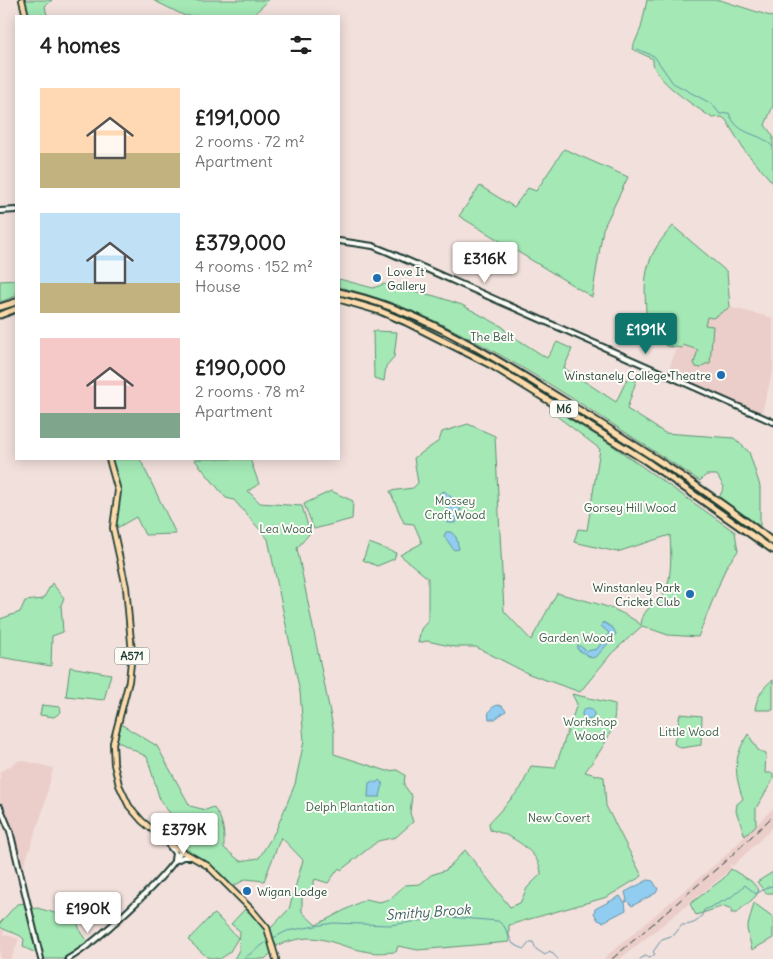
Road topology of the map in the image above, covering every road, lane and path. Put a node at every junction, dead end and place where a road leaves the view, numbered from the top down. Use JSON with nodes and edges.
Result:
{"nodes":[{"id":1,"x":22,"y":0,"type":"edge"},
{"id":2,"x":26,"y":15,"type":"edge"},
{"id":3,"x":15,"y":210,"type":"edge"},
{"id":4,"x":0,"y":211,"type":"edge"},
{"id":5,"x":340,"y":242,"type":"edge"},
{"id":6,"x":340,"y":292,"type":"edge"},
{"id":7,"x":340,"y":299,"type":"edge"},
{"id":8,"x":15,"y":302,"type":"edge"},
{"id":9,"x":0,"y":307,"type":"edge"},
{"id":10,"x":15,"y":309,"type":"edge"},
{"id":11,"x":0,"y":315,"type":"edge"},
{"id":12,"x":773,"y":422,"type":"edge"},
{"id":13,"x":109,"y":460,"type":"edge"},
{"id":14,"x":773,"y":542,"type":"edge"},
{"id":15,"x":773,"y":550,"type":"edge"},
{"id":16,"x":0,"y":807,"type":"edge"},
{"id":17,"x":167,"y":843,"type":"junction"},
{"id":18,"x":181,"y":851,"type":"junction"},
{"id":19,"x":191,"y":857,"type":"junction"},
{"id":20,"x":175,"y":862,"type":"junction"},
{"id":21,"x":167,"y":870,"type":"junction"},
{"id":22,"x":41,"y":959,"type":"edge"},
{"id":23,"x":68,"y":959,"type":"edge"},
{"id":24,"x":276,"y":959,"type":"edge"}],
"edges":[{"from":1,"to":2,"type":"main road"},
{"from":3,"to":4,"type":"street"},
{"from":5,"to":12,"type":"street"},
{"from":6,"to":14,"type":"highway","number":"M6"},
{"from":7,"to":15,"type":"highway","number":"M6"},
{"from":8,"to":9,"type":"highway"},
{"from":10,"to":11,"type":"highway"},
{"from":13,"to":17,"type":"main road","number":"A571"},
{"from":16,"to":22,"type":"street"},
{"from":17,"to":18,"type":"main road","number":"A571"},
{"from":17,"to":21,"type":"street"},
{"from":18,"to":19,"type":"main road","number":"A571"},
{"from":18,"to":20,"type":"street"},
{"from":19,"to":20,"type":"street"},
{"from":19,"to":24,"type":"main road","number":"A571"},
{"from":20,"to":21,"type":"street"},
{"from":21,"to":23,"type":"street"}]}
